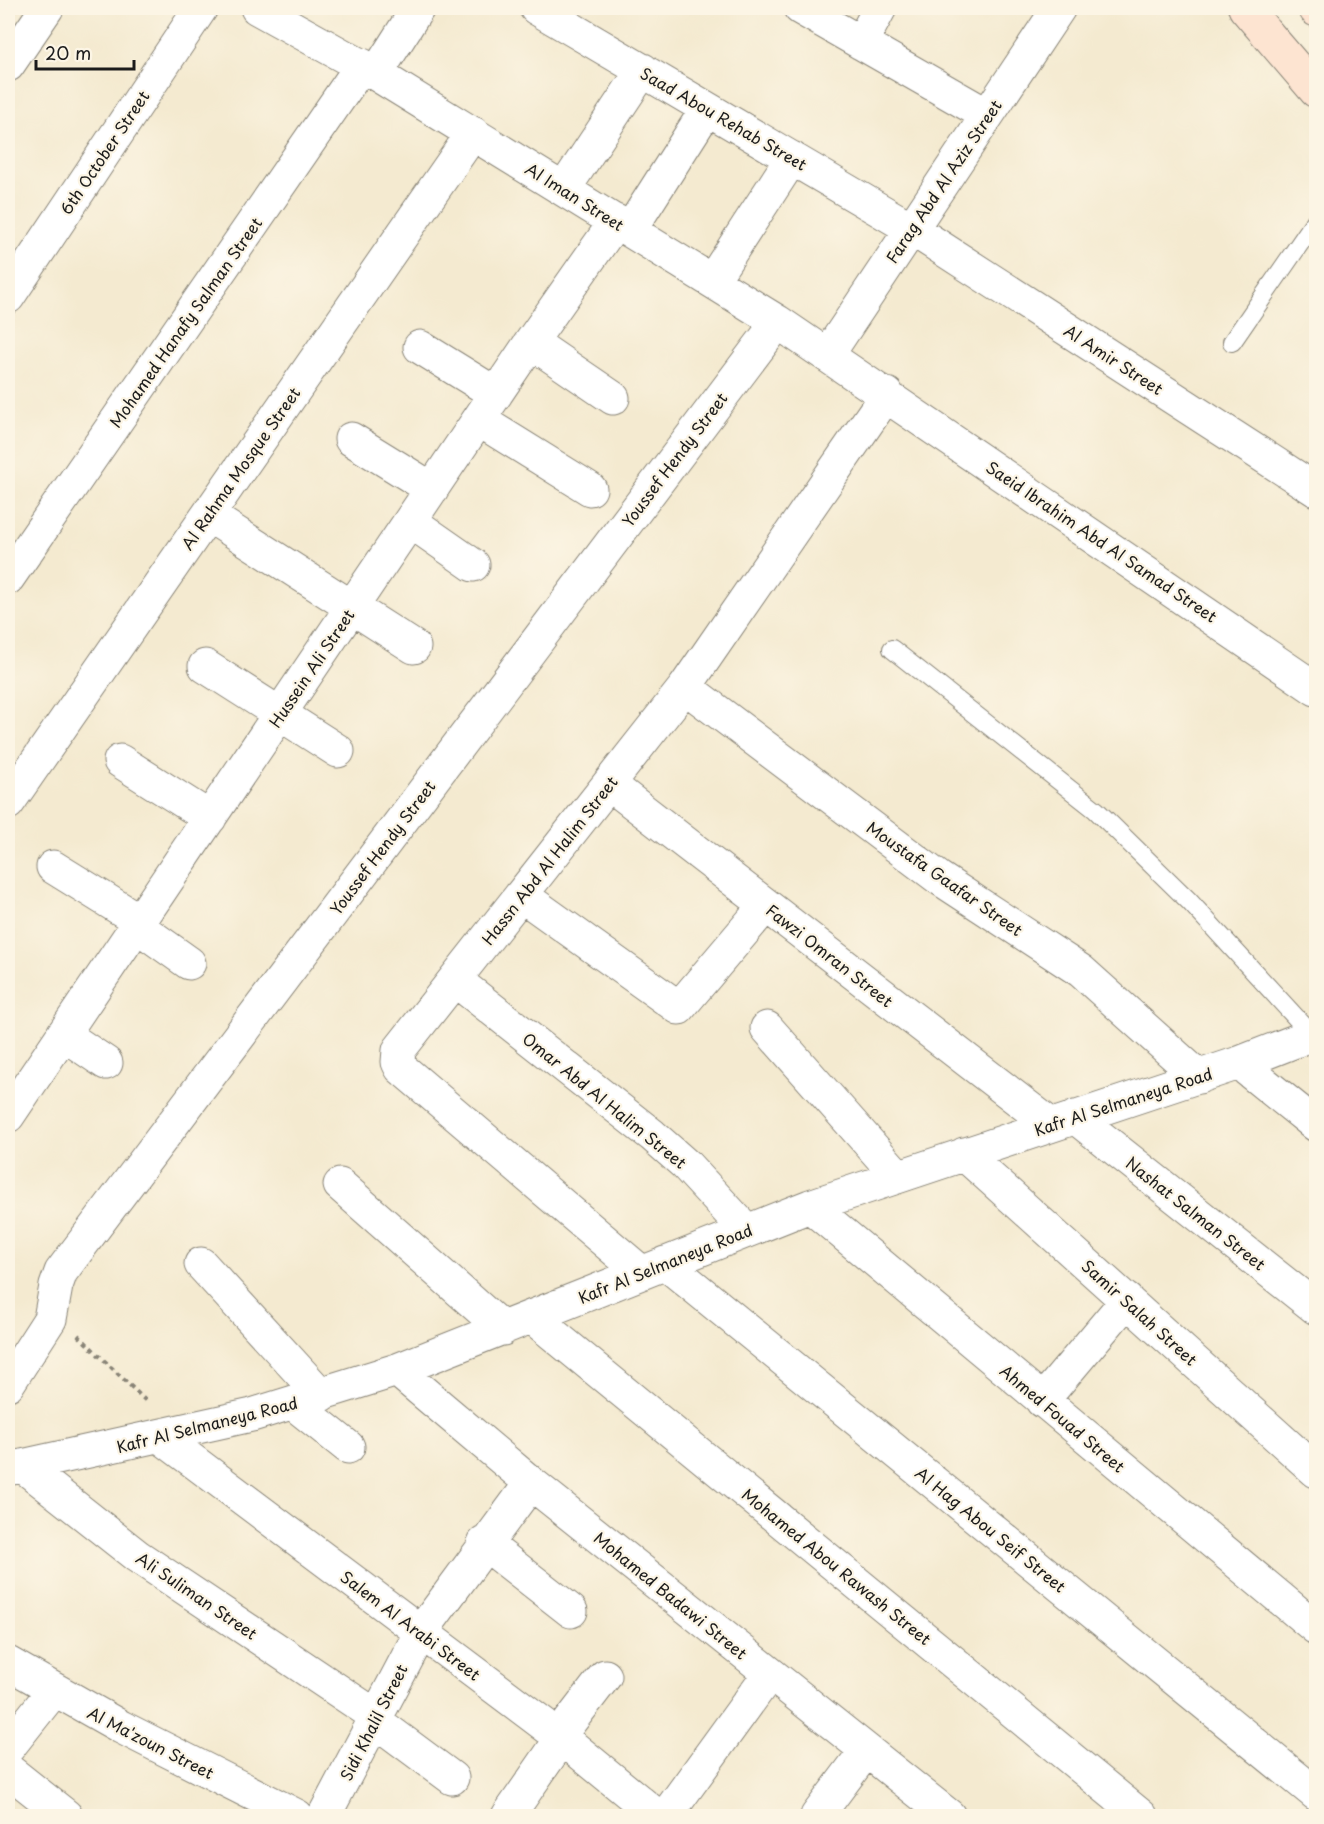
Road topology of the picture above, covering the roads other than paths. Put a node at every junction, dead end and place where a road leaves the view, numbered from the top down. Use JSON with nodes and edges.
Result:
{"nodes":[{"id":1,"x":47,"y":8,"type":"edge"},
{"id":2,"x":201,"y":8,"type":"edge"},
{"id":3,"x":418,"y":8,"type":"edge"},
{"id":4,"x":536,"y":8,"type":"edge"},
{"id":5,"x":800,"y":8,"type":"edge"},
{"id":6,"x":880,"y":8,"type":"edge"},
{"id":7,"x":1059,"y":8,"type":"edge"},
{"id":8,"x":1245,"y":8,"type":"edge"},
{"id":9,"x":266,"y":10,"type":"edge"},
{"id":10,"x":861,"y":43,"type":"junction"},
{"id":11,"x":8,"y":65,"type":"edge"},
{"id":12,"x":369,"y":70,"type":"junction"},
{"id":13,"x":643,"y":70,"type":"junction"},
{"id":14,"x":1317,"y":91,"type":"edge"},
{"id":15,"x":707,"y":109,"type":"junction"},
{"id":16,"x":987,"y":115,"type":"junction"},
{"id":17,"x":474,"y":133,"type":"junction"},
{"id":18,"x":792,"y":158,"type":"junction"},
{"id":19,"x":564,"y":189,"type":"junction"},
{"id":20,"x":1317,"y":220,"type":"edge"},
{"id":21,"x":623,"y":226,"type":"junction"},
{"id":22,"x":912,"y":229,"type":"junction"},
{"id":23,"x":712,"y":281,"type":"junction"},
{"id":24,"x":8,"y":297,"type":"edge"},
{"id":25,"x":778,"y":322,"type":"junction"},
{"id":26,"x":531,"y":342,"type":"junction"},
{"id":27,"x":1232,"y":342,"type":"dead end"},
{"id":28,"x":420,"y":347,"type":"dead end"},
{"id":29,"x":828,"y":354,"type":"junction"},
{"id":30,"x":886,"y":394,"type":"junction"},
{"id":31,"x":613,"y":398,"type":"dead end"},
{"id":32,"x":487,"y":407,"type":"junction"},
{"id":33,"x":351,"y":439,"type":"dead end"},
{"id":34,"x":432,"y":489,"type":"junction"},
{"id":35,"x":590,"y":489,"type":"dead end"},
{"id":36,"x":1317,"y":490,"type":"edge"},
{"id":37,"x":208,"y":514,"type":"junction"},
{"id":38,"x":410,"y":521,"type":"junction"},
{"id":39,"x":473,"y":565,"type":"dead end"},
{"id":40,"x":8,"y":578,"type":"edge"},
{"id":41,"x":352,"y":607,"type":"junction"},
{"id":42,"x":414,"y":647,"type":"dead end"},
{"id":43,"x":892,"y":649,"type":"dead end"},
{"id":44,"x":205,"y":666,"type":"dead end"},
{"id":45,"x":685,"y":687,"type":"junction"},
{"id":46,"x":1317,"y":689,"type":"edge"},
{"id":47,"x":280,"y":713,"type":"junction"},
{"id":48,"x":338,"y":751,"type":"dead end"},
{"id":49,"x":120,"y":761,"type":"dead end"},
{"id":50,"x":609,"y":784,"type":"junction"},
{"id":51,"x":8,"y":803,"type":"edge"},
{"id":52,"x":210,"y":818,"type":"junction"},
{"id":53,"x":52,"y":867,"type":"dead end"},
{"id":54,"x":521,"y":895,"type":"junction"},
{"id":55,"x":766,"y":905,"type":"junction"},
{"id":56,"x":138,"y":923,"type":"junction"},
{"id":57,"x":189,"y":963,"type":"dead end"},
{"id":58,"x":455,"y":980,"type":"junction"},
{"id":59,"x":767,"y":1028,"type":"dead end"},
{"id":60,"x":63,"y":1034,"type":"junction"},
{"id":61,"x":1314,"y":1034,"type":"edge"},
{"id":62,"x":106,"y":1063,"type":"dead end"},
{"id":63,"x":1239,"y":1063,"type":"junction"},
{"id":64,"x":1199,"y":1077,"type":"junction"},
{"id":65,"x":8,"y":1116,"type":"edge"},
{"id":66,"x":1063,"y":1121,"type":"junction"},
{"id":67,"x":1317,"y":1125,"type":"edge"},
{"id":68,"x":964,"y":1154,"type":"junction"},
{"id":69,"x":898,"y":1176,"type":"junction"},
{"id":70,"x":340,"y":1185,"type":"dead end"},
{"id":71,"x":810,"y":1206,"type":"junction"},
{"id":72,"x":746,"y":1230,"type":"junction"},
{"id":73,"x":201,"y":1264,"type":"dead end"},
{"id":74,"x":653,"y":1268,"type":"junction"},
{"id":75,"x":1127,"y":1300,"type":"junction"},
{"id":76,"x":1317,"y":1308,"type":"edge"},
{"id":77,"x":517,"y":1323,"type":"junction"},
{"id":78,"x":397,"y":1370,"type":"junction"},
{"id":79,"x":8,"y":1384,"type":"edge"},
{"id":80,"x":307,"y":1399,"type":"junction"},
{"id":81,"x":1042,"y":1401,"type":"junction"},
{"id":82,"x":170,"y":1435,"type":"junction"},
{"id":83,"x":348,"y":1447,"type":"dead end"},
{"id":84,"x":15,"y":1468,"type":"edge"},
{"id":85,"x":1317,"y":1471,"type":"edge"},
{"id":86,"x":531,"y":1482,"type":"junction"},
{"id":87,"x":484,"y":1543,"type":"junction"},
{"id":88,"x":571,"y":1611,"type":"dead end"},
{"id":89,"x":1317,"y":1628,"type":"edge"},
{"id":90,"x":421,"y":1632,"type":"junction"},
{"id":91,"x":8,"y":1663,"type":"edge"},
{"id":92,"x":769,"y":1674,"type":"junction"},
{"id":93,"x":605,"y":1676,"type":"dead end"},
{"id":94,"x":54,"y":1690,"type":"junction"},
{"id":95,"x":375,"y":1718,"type":"junction"},
{"id":96,"x":560,"y":1737,"type":"junction"},
{"id":97,"x":8,"y":1748,"type":"edge"},
{"id":98,"x":865,"y":1752,"type":"junction"},
{"id":99,"x":8,"y":1770,"type":"edge"},
{"id":100,"x":452,"y":1778,"type":"dead end"},
{"id":101,"x":1317,"y":1794,"type":"edge"},
{"id":102,"x":66,"y":1816,"type":"edge"},
{"id":103,"x":297,"y":1816,"type":"edge"},
{"id":104,"x":324,"y":1816,"type":"edge"},
{"id":105,"x":508,"y":1816,"type":"edge"},
{"id":106,"x":657,"y":1816,"type":"edge"},
{"id":107,"x":666,"y":1816,"type":"edge"},
{"id":108,"x":817,"y":1816,"type":"edge"},
{"id":109,"x":949,"y":1816,"type":"edge"},
{"id":110,"x":1141,"y":1816,"type":"edge"}],
"edges":[{"from":1,"to":11,"type":"street"},
{"from":2,"to":24,"type":"street","name":"6th October Street"},
{"from":3,"to":12,"type":"street","name":"Mohamed Hanafy Salman Street"},
{"from":4,"to":13,"type":"street","name":"Saad Abou Rehab Street"},
{"from":5,"to":10,"type":"street"},
{"from":6,"to":10,"type":"street"},
{"from":7,"to":16,"type":"street","name":"Farag Abd Al Aziz Street"},
{"from":8,"to":14,"type":"main road"},
{"from":9,"to":12,"type":"street","name":"Al Iman Street"},
{"from":10,"to":16,"type":"street"},
{"from":12,"to":17,"type":"street","name":"Al Iman Street"},
{"from":12,"to":40,"type":"street","name":"Mohamed Hanafy Salman Street"},
{"from":13,"to":15,"type":"street","name":"Saad Abou Rehab Street"},
{"from":13,"to":19,"type":"street"},
{"from":15,"to":18,"type":"street","name":"Saad Abou Rehab Street"},
{"from":15,"to":21,"type":"street","name":"Hussein Ali Street"},
{"from":16,"to":22,"type":"street","name":"Farag Abd Al Aziz Street"},
{"from":17,"to":19,"type":"street","name":"Al Iman Street"},
{"from":17,"to":37,"type":"street","name":"Al Rahma Mosque Street"},
{"from":18,"to":22,"type":"street","name":"Saad Abou Rehab Street"},
{"from":18,"to":23,"type":"street"},
{"from":19,"to":21,"type":"street","name":"Al Iman Street"},
{"from":20,"to":27,"type":"lane"},
{"from":21,"to":23,"type":"street","name":"Al Iman Street"},
{"from":21,"to":26,"type":"street","name":"Hussein Ali Street"},
{"from":22,"to":29,"type":"street","name":"Farag Abd Al Aziz Street"},
{"from":22,"to":36,"type":"street","name":"Al Amir Street"},
{"from":23,"to":25,"type":"street","name":"Al Iman Street"},
{"from":25,"to":29,"type":"street","name":"Al Iman Street"},
{"from":25,"to":79,"type":"street","name":"Youssef Hendy Street"},
{"from":26,"to":31,"type":"street"},
{"from":26,"to":32,"type":"street","name":"Hussein Ali Street"},
{"from":28,"to":32,"type":"street"},
{"from":29,"to":30,"type":"street","name":"Al Iman Street"},
{"from":30,"to":45,"type":"street","name":"Hassn Abd Al Halim Street"},
{"from":30,"to":46,"type":"street","name":"Saeid Ibrahim Abd Al Samad Street"},
{"from":32,"to":34,"type":"street","name":"Hussein Ali Street"},
{"from":32,"to":35,"type":"street"},
{"from":33,"to":34,"type":"street"},
{"from":34,"to":38,"type":"street","name":"Hussein Ali Street"},
{"from":37,"to":41,"type":"street"},
{"from":37,"to":51,"type":"street","name":"Al Rahma Mosque Street"},
{"from":38,"to":39,"type":"street"},
{"from":38,"to":41,"type":"street","name":"Hussein Ali Street"},
{"from":41,"to":42,"type":"street"},
{"from":41,"to":47,"type":"street","name":"Hussein Ali Street"},
{"from":43,"to":61,"type":"lane"},
{"from":44,"to":47,"type":"street"},
{"from":45,"to":50,"type":"street","name":"Hassn Abd Al Halim Street"},
{"from":45,"to":64,"type":"street","name":"Moustafa Gaafar Street"},
{"from":47,"to":48,"type":"street"},
{"from":47,"to":52,"type":"street","name":"Hussein Ali Street"},
{"from":49,"to":52,"type":"street"},
{"from":50,"to":54,"type":"street","name":"Hassn Abd Al Halim Street"},
{"from":50,"to":55,"type":"street","name":"Fawzi Omran Street"},
{"from":52,"to":56,"type":"street","name":"Hussein Ali Street"},
{"from":53,"to":56,"type":"street"},
{"from":54,"to":55,"type":"street"},
{"from":54,"to":58,"type":"street","name":"Hassn Abd Al Halim Street"},
{"from":55,"to":66,"type":"street","name":"Fawzi Omran Street"},
{"from":56,"to":57,"type":"street"},
{"from":56,"to":60,"type":"street","name":"Hussein Ali Street"},
{"from":58,"to":72,"type":"street","name":"Omar Abd Al Halim Street"},
{"from":58,"to":74,"type":"street","name":"Hassn Abd Al Halim Street"},
{"from":59,"to":69,"type":"street"},
{"from":60,"to":62,"type":"street"},
{"from":60,"to":65,"type":"street","name":"Hussein Ali Street"},
{"from":61,"to":63,"type":"street","name":"Kafr Al Selmaneya Road"},
{"from":63,"to":64,"type":"street","name":"Kafr Al Selmaneya Road"},
{"from":63,"to":67,"type":"street"},
{"from":64,"to":66,"type":"street","name":"Kafr Al Selmaneya Road"},
{"from":66,"to":68,"type":"street","name":"Kafr Al Selmaneya Road"},
{"from":66,"to":76,"type":"street","name":"Nashat Salman Street"},
{"from":68,"to":69,"type":"street","name":"Kafr Al Selmaneya Road"},
{"from":68,"to":75,"type":"street","name":"Samir Salah Street"},
{"from":69,"to":71,"type":"street","name":"Kafr Al Selmaneya Road"},
{"from":70,"to":77,"type":"street","name":"Mohamed Abou Rawash Street"},
{"from":71,"to":72,"type":"street","name":"Kafr Al Selmaneya Road"},
{"from":71,"to":81,"type":"street","name":"Ahmed Fouad Street"},
{"from":72,"to":74,"type":"street","name":"Kafr Al Selmaneya Road"},
{"from":73,"to":80,"type":"street"},
{"from":74,"to":77,"type":"street","name":"Kafr Al Selmaneya Road"},
{"from":74,"to":101,"type":"street","name":"Al Hag Abou Seif Street"},
{"from":75,"to":81,"type":"street"},
{"from":75,"to":85,"type":"street","name":"Samir Salah Street"},
{"from":77,"to":78,"type":"street","name":"Kafr Al Selmaneya Road"},
{"from":77,"to":110,"type":"street","name":"Mohamed Abou Rawash Street"},
{"from":78,"to":80,"type":"street","name":"Kafr Al Selmaneya Road"},
{"from":78,"to":86,"type":"street","name":"Mohamed Badawi Street"},
{"from":80,"to":82,"type":"street","name":"Kafr Al Selmaneya Road"},
{"from":80,"to":83,"type":"street"},
{"from":81,"to":89,"type":"street","name":"Ahmed Fouad Street"},
{"from":82,"to":84,"type":"street","name":"Kafr Al Selmaneya Road"},
{"from":82,"to":90,"type":"street","name":"Salem Al Arabi Street"},
{"from":84,"to":95,"type":"street","name":"Ali Suliman Street"},
{"from":86,"to":87,"type":"street","name":"Sidi Khalil Street"},
{"from":86,"to":92,"type":"street","name":"Mohamed Badawi Street"},
{"from":87,"to":88,"type":"street"},
{"from":87,"to":90,"type":"street","name":"Sidi Khalil Street"},
{"from":90,"to":95,"type":"street","name":"Sidi Khalil Street"},
{"from":90,"to":96,"type":"street","name":"Salem Al Arabi Street"},
{"from":91,"to":94,"type":"street","name":"Al Ma'zoun Street"},
{"from":92,"to":98,"type":"street","name":"Mohamed Badawi Street"},
{"from":92,"to":107,"type":"street"},
{"from":93,"to":96,"type":"street"},
{"from":94,"to":97,"type":"street"},
{"from":94,"to":103,"type":"street","name":"Al Ma'zoun Street"},
{"from":95,"to":100,"type":"street","name":"Ali Suliman Street"},
{"from":95,"to":104,"type":"street","name":"Sidi Khalil Street"},
{"from":96,"to":105,"type":"street"},
{"from":96,"to":106,"type":"street","name":"Salem Al Arabi Street"},
{"from":98,"to":108,"type":"street"},
{"from":98,"to":109,"type":"street","name":"Mohamed Badawi Street"},
{"from":99,"to":102,"type":"street"}]}
